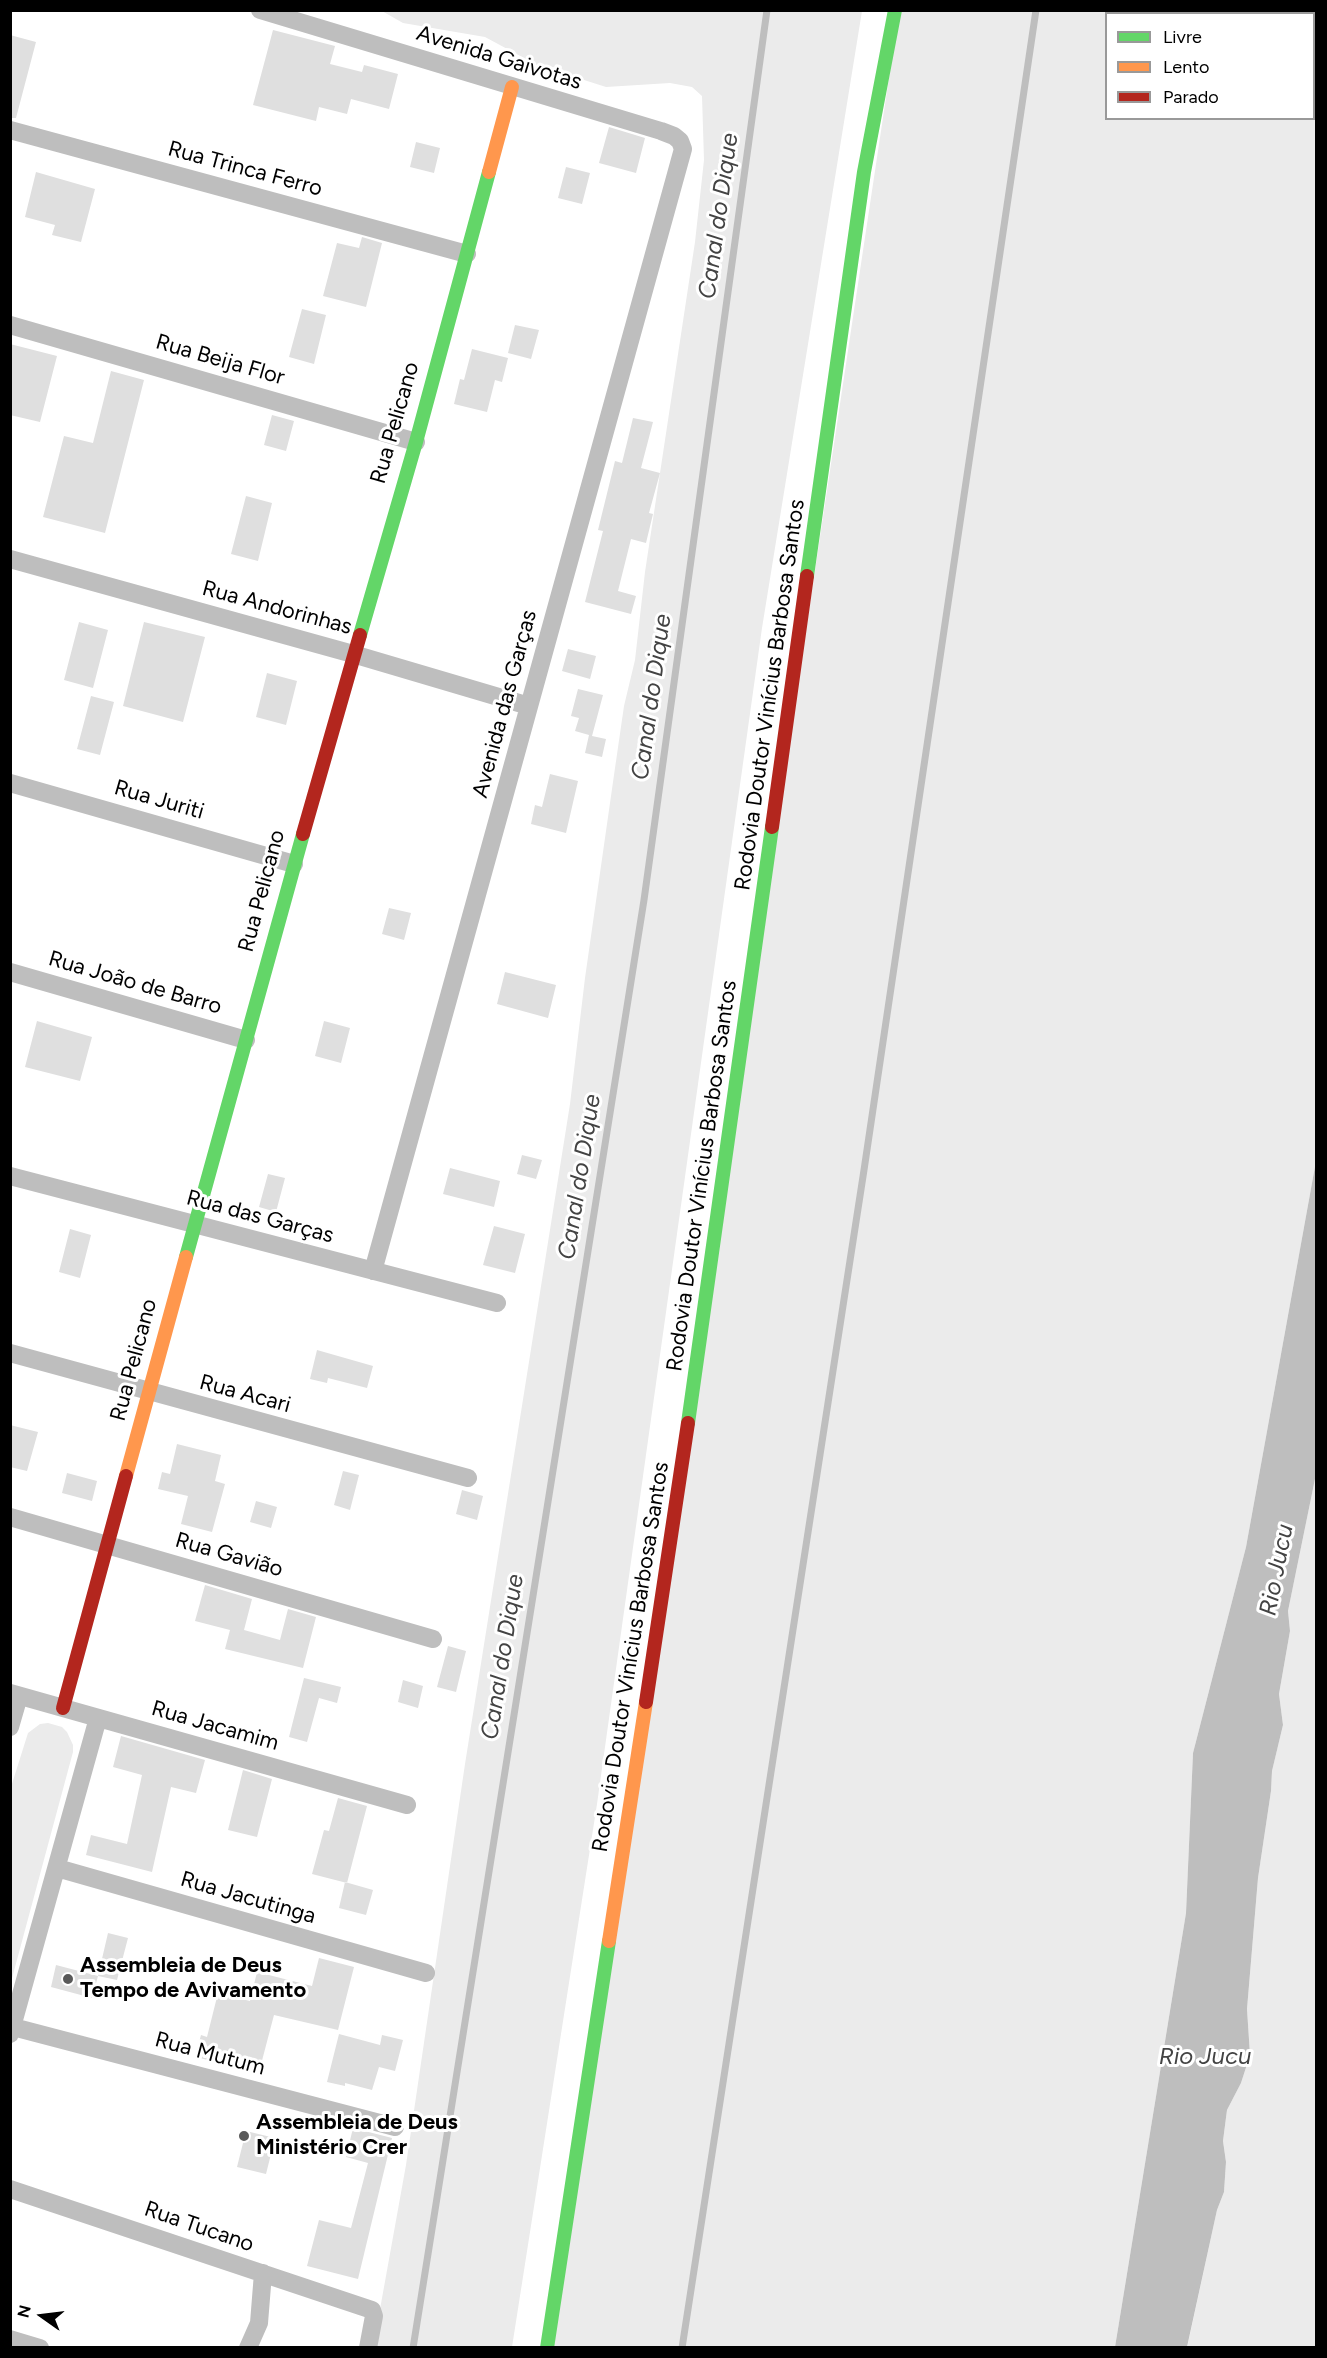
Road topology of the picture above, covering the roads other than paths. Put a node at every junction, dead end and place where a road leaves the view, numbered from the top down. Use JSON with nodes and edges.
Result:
{"nodes":[{"id":1,"x":260,"y":10,"type":"edge"},
{"id":2,"x":895,"y":10,"type":"edge"},
{"id":3,"x":512,"y":87,"type":"junction"},
{"id":4,"x":10,"y":130,"type":"edge"},
{"id":5,"x":683,"y":149,"type":"joint"},
{"id":6,"x":467,"y":254,"type":"junction"},
{"id":7,"x":10,"y":325,"type":"edge"},
{"id":8,"x":416,"y":442,"type":"junction"},
{"id":9,"x":10,"y":560,"type":"edge"},
{"id":10,"x":353,"y":654,"type":"junction"},
{"id":11,"x":529,"y":706,"type":"junction"},
{"id":12,"x":10,"y":783,"type":"edge"},
{"id":13,"x":294,"y":864,"type":"junction"},
{"id":14,"x":10,"y":972,"type":"edge"},
{"id":15,"x":246,"y":1040,"type":"junction"},
{"id":16,"x":10,"y":1176,"type":"edge"},
{"id":17,"x":194,"y":1226,"type":"junction"},
{"id":18,"x":373,"y":1271,"type":"junction"},
{"id":19,"x":497,"y":1304,"type":"dead end"},
{"id":20,"x":10,"y":1353,"type":"edge"},
{"id":21,"x":150,"y":1393,"type":"junction"},
{"id":22,"x":468,"y":1478,"type":"dead end"},
{"id":23,"x":10,"y":1517,"type":"edge"},
{"id":24,"x":108,"y":1545,"type":"junction"},
{"id":25,"x":433,"y":1639,"type":"dead end"},
{"id":26,"x":15,"y":1695,"type":"edge"},
{"id":27,"x":63,"y":1708,"type":"junction"},
{"id":28,"x":98,"y":1719,"type":"junction"},
{"id":29,"x":10,"y":1727,"type":"edge"},
{"id":30,"x":407,"y":1805,"type":"dead end"},
{"id":31,"x":57,"y":1868,"type":"junction"},
{"id":32,"x":426,"y":1973,"type":"dead end"},
{"id":33,"x":12,"y":2030,"type":"edge"},
{"id":34,"x":395,"y":2127,"type":"dead end"},
{"id":35,"x":10,"y":2189,"type":"edge"},
{"id":36,"x":263,"y":2273,"type":"junction"},
{"id":37,"x":10,"y":2339,"type":"edge"},
{"id":38,"x":40,"y":2348,"type":"edge"},
{"id":39,"x":248,"y":2348,"type":"edge"},
{"id":40,"x":368,"y":2348,"type":"edge"},
{"id":41,"x":548,"y":2348,"type":"edge"}],
"edges":[{"from":1,"to":3,"type":"street","name":"Avenida Gaivotas"},
{"from":2,"to":41,"type":"main road","name":"Rodovia Doutor Vinícius Barbosa Santos"},
{"from":3,"to":5,"type":"street","name":"Avenida Gaivotas"},
{"from":3,"to":6,"type":"main road","name":"Rua Pelicano"},
{"from":4,"to":6,"type":"street","name":"Rua Trinca Ferro"},
{"from":5,"to":11,"type":"street","name":"Avenida das Garças"},
{"from":6,"to":8,"type":"main road","name":"Rua Pelicano"},
{"from":7,"to":8,"type":"street","name":"Rua Beija Flor"},
{"from":8,"to":10,"type":"main road","name":"Rua Pelicano"},
{"from":9,"to":10,"type":"street","name":"Rua Andorinhas"},
{"from":10,"to":11,"type":"street","name":"Rua Andorinhas"},
{"from":10,"to":13,"type":"main road","name":"Rua Pelicano"},
{"from":11,"to":18,"type":"street","name":"Avenida das Garças"},
{"from":12,"to":13,"type":"street","name":"Rua Juriti"},
{"from":13,"to":15,"type":"main road","name":"Rua Pelicano"},
{"from":14,"to":15,"type":"street","name":"Rua João de Barro"},
{"from":15,"to":17,"type":"main road","name":"Rua Pelicano"},
{"from":16,"to":17,"type":"street","name":"Rua das Garças"},
{"from":17,"to":18,"type":"street","name":"Rua das Garças"},
{"from":17,"to":21,"type":"main road","name":"Rua Pelicano"},
{"from":18,"to":19,"type":"street","name":"Rua das Garças"},
{"from":20,"to":21,"type":"street","name":"Rua Acari"},
{"from":21,"to":22,"type":"street","name":"Rua Acari"},
{"from":21,"to":24,"type":"main road","name":"Rua Pelicano"},
{"from":23,"to":24,"type":"street","name":"Rua Gavião"},
{"from":24,"to":25,"type":"street","name":"Rua Gavião"},
{"from":24,"to":27,"type":"main road","name":"Rua Pelicano"},
{"from":26,"to":27,"type":"street","name":"Rua Jacamim"},
{"from":26,"to":29,"type":"street"},
{"from":27,"to":28,"type":"street","name":"Rua Jacamim"},
{"from":28,"to":30,"type":"street","name":"Rua Jacamim"},
{"from":28,"to":31,"type":"street"},
{"from":31,"to":32,"type":"street","name":"Rua Jacutinga"},
{"from":31,"to":33,"type":"street"},
{"from":33,"to":34,"type":"street","name":"Rua Mutum"},
{"from":35,"to":36,"type":"street","name":"Rua Tucano"},
{"from":36,"to":39,"type":"street"},
{"from":36,"to":40,"type":"street","name":"Rua Tucano"},
{"from":37,"to":38,"type":"street"}]}
